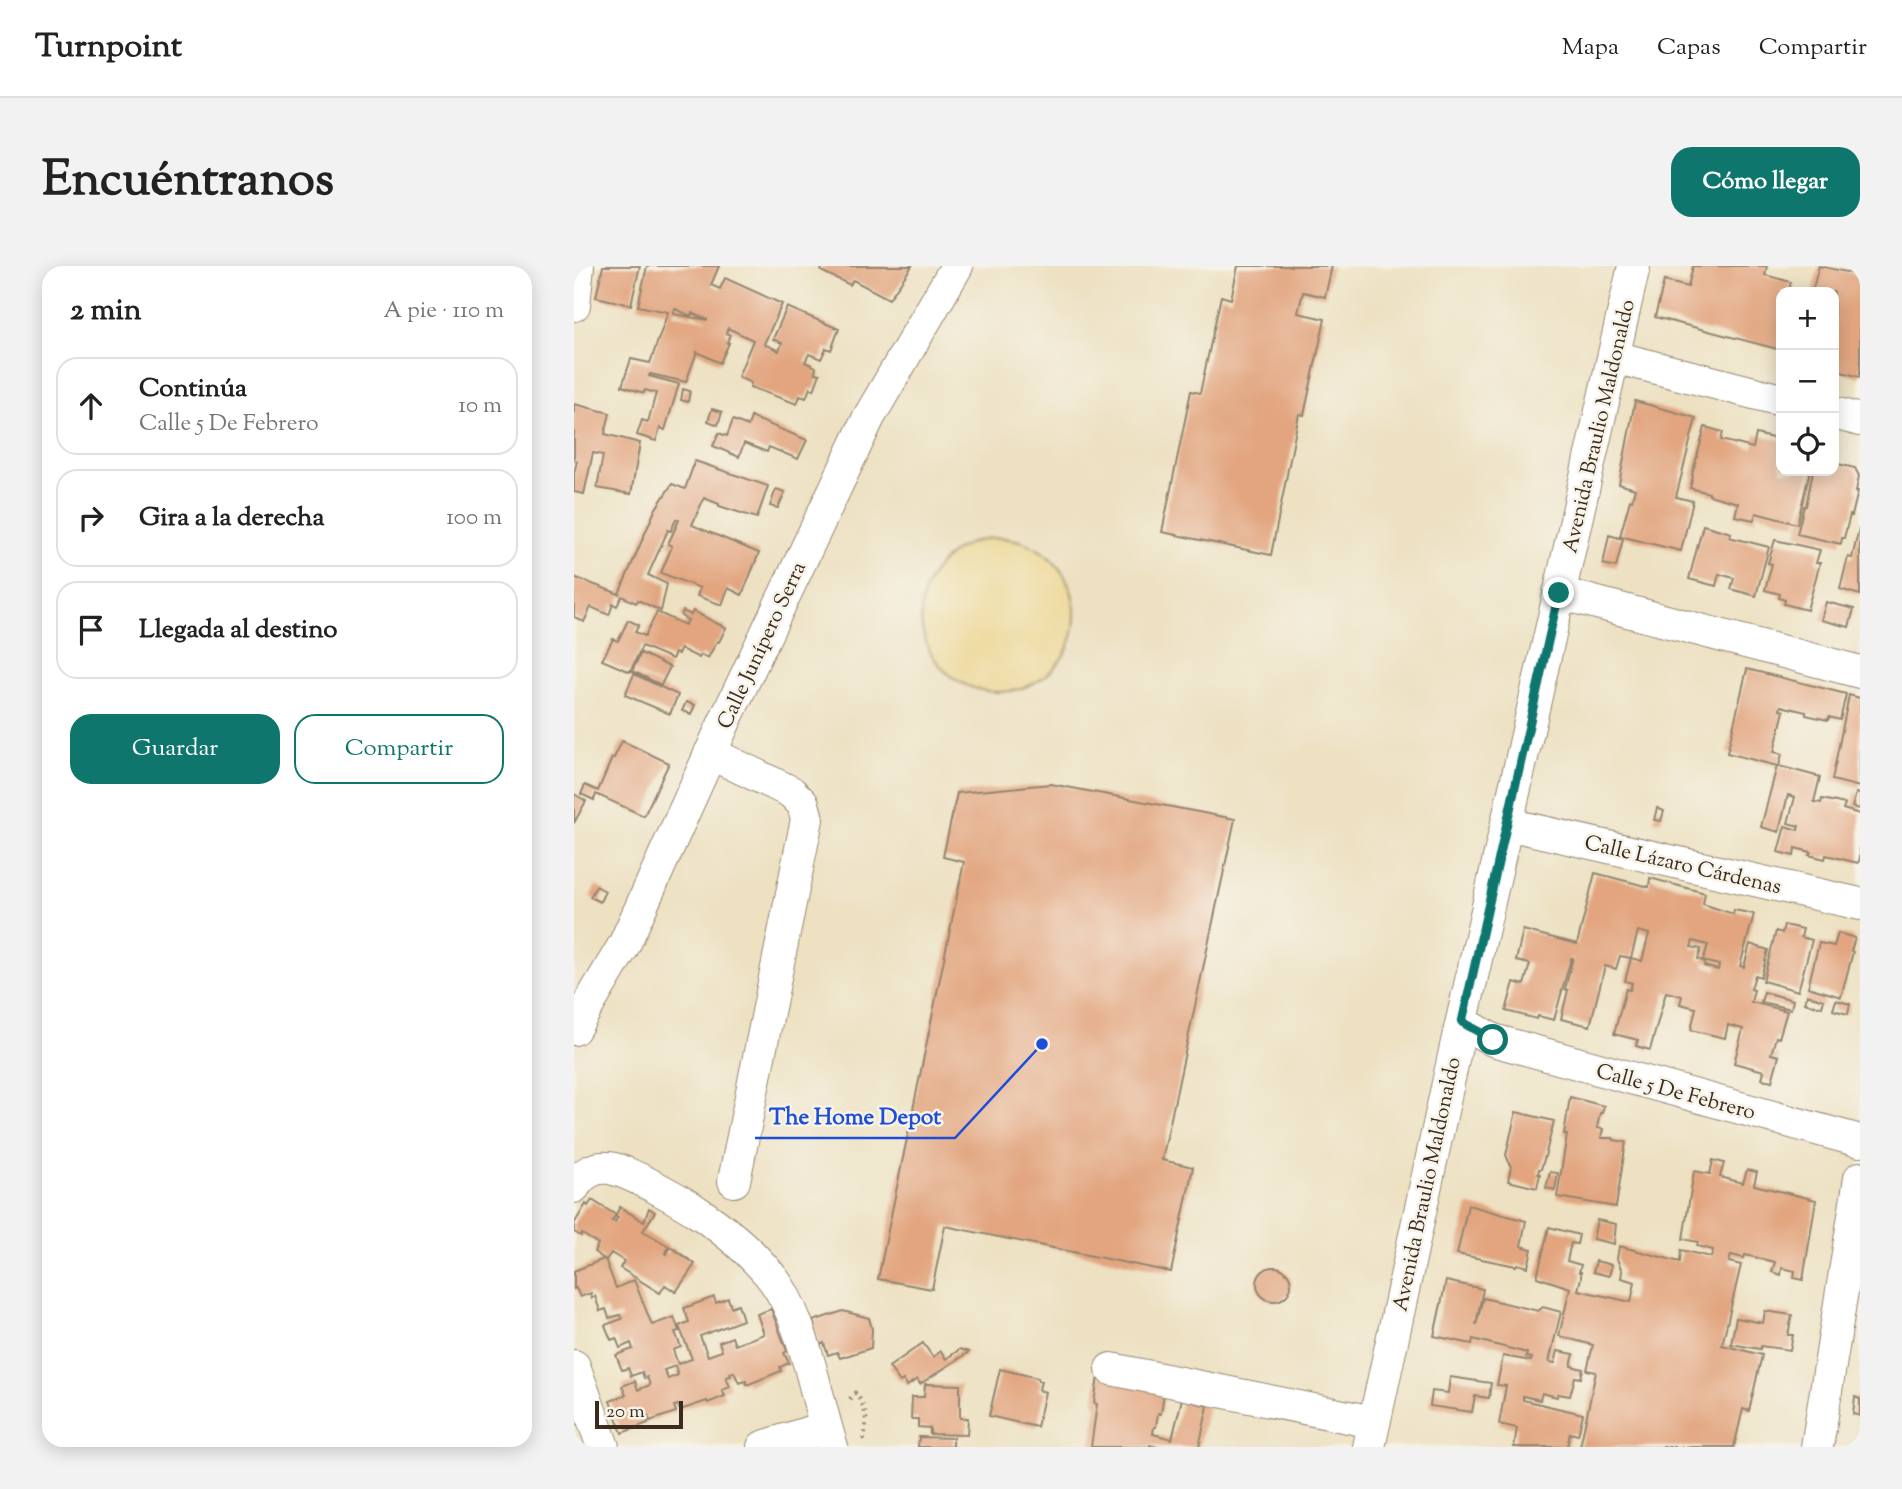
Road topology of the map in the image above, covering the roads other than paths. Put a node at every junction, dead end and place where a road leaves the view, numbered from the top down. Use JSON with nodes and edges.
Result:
{"nodes":[{"id":1,"x":578,"y":266,"type":"edge"},
{"id":2,"x":957,"y":266,"type":"edge"},
{"id":3,"x":1634,"y":266,"type":"edge"},
{"id":4,"x":574,"y":305,"type":"edge"},
{"id":5,"x":1614,"y":357,"type":"junction"},
{"id":6,"x":1776,"y":399,"type":"edge"},
{"id":7,"x":1839,"y":414,"type":"edge"},
{"id":8,"x":1860,"y":420,"type":"edge"},
{"id":9,"x":1559,"y":593,"type":"junction"},
{"id":10,"x":1860,"y":672,"type":"edge"},
{"id":11,"x":710,"y":754,"type":"junction"},
{"id":12,"x":1507,"y":824,"type":"junction"},
{"id":13,"x":1860,"y":904,"type":"edge"},
{"id":14,"x":574,"y":1029,"type":"edge"},
{"id":15,"x":1458,"y":1036,"type":"junction"},
{"id":16,"x":1860,"y":1141,"type":"edge"},
{"id":17,"x":1860,"y":1178,"type":"edge"},
{"id":18,"x":734,"y":1181,"type":"dead end"},
{"id":19,"x":574,"y":1187,"type":"edge"},
{"id":20,"x":574,"y":1366,"type":"edge"},
{"id":21,"x":1111,"y":1369,"type":"dead end"},
{"id":22,"x":1371,"y":1435,"type":"edge"},
{"id":23,"x":829,"y":1437,"type":"edge"},
{"id":24,"x":603,"y":1447,"type":"edge"},
{"id":25,"x":763,"y":1447,"type":"edge"},
{"id":26,"x":1817,"y":1447,"type":"edge"}],
"edges":[{"from":1,"to":4,"type":"street"},
{"from":2,"to":11,"type":"street","name":"Calle Junípero Serra"},
{"from":3,"to":5,"type":"street","name":"Avenida Braulio Maldonaldo"},
{"from":5,"to":6,"type":"street"},
{"from":5,"to":9,"type":"street","name":"Avenida Braulio Maldonaldo"},
{"from":7,"to":8,"type":"street"},
{"from":9,"to":10,"type":"street"},
{"from":9,"to":12,"type":"street","name":"Avenida Braulio Maldonaldo"},
{"from":11,"to":14,"type":"street","name":"Calle Junípero Serra"},
{"from":11,"to":18,"type":"street"},
{"from":12,"to":13,"type":"street","name":"Calle Lázaro Cárdenas"},
{"from":12,"to":15,"type":"street","name":"Avenida Braulio Maldonaldo"},
{"from":15,"to":16,"type":"street","name":"Calle 5 De Febrero"},
{"from":15,"to":22,"type":"street","name":"Avenida Braulio Maldonaldo"},
{"from":17,"to":26,"type":"street"},
{"from":19,"to":23,"type":"street"},
{"from":20,"to":24,"type":"street"},
{"from":21,"to":22,"type":"street"},
{"from":23,"to":25,"type":"street"}]}
